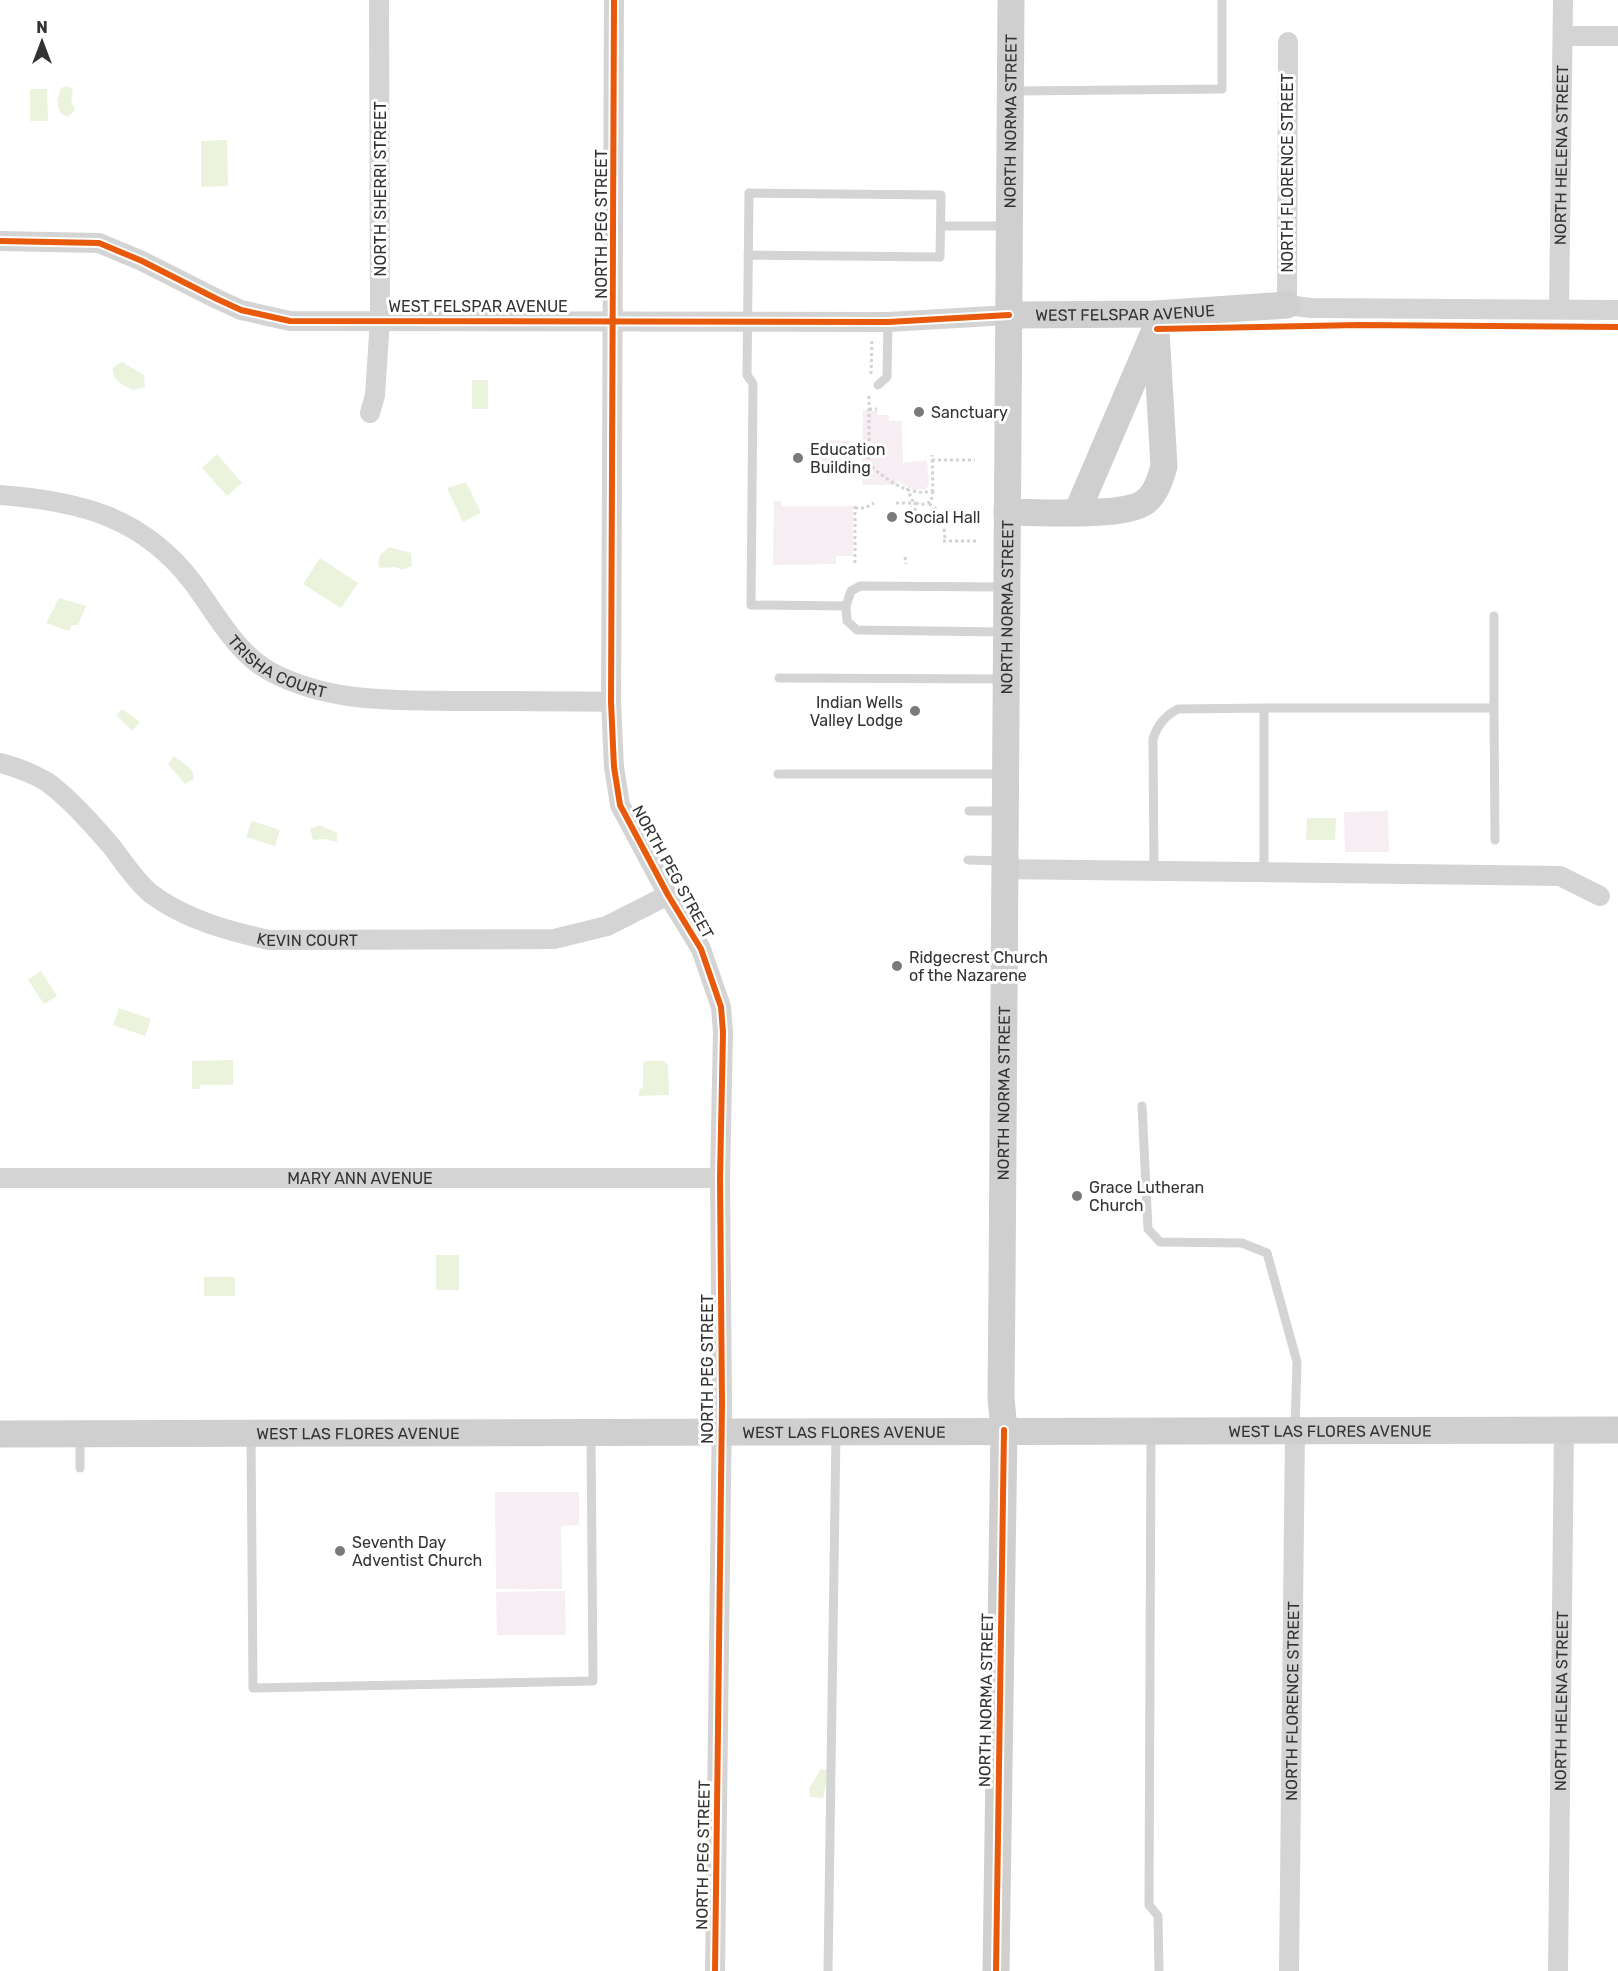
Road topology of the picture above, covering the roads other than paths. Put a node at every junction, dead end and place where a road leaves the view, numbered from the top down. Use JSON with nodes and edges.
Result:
{"nodes":[{"id":1,"x":379,"y":0,"type":"edge"},
{"id":2,"x":615,"y":0,"type":"edge"},
{"id":3,"x":1011,"y":0,"type":"edge"},
{"id":4,"x":1222,"y":0,"type":"edge"},
{"id":5,"x":1563,"y":0,"type":"edge"},
{"id":6,"x":1563,"y":36,"type":"junction"},
{"id":7,"x":1618,"y":36,"type":"edge"},
{"id":8,"x":1288,"y":42,"type":"dead end"},
{"id":9,"x":1011,"y":91,"type":"junction"},
{"id":10,"x":941,"y":226,"type":"junction"},
{"id":11,"x":1010,"y":226,"type":"junction"},
{"id":12,"x":0,"y":241,"type":"edge"},
{"id":13,"x":748,"y":255,"type":"junction"},
{"id":14,"x":1287,"y":305,"type":"junction"},
{"id":15,"x":1559,"y":309,"type":"junction"},
{"id":16,"x":1618,"y":310,"type":"edge"},
{"id":17,"x":1009,"y":315,"type":"junction"},
{"id":18,"x":380,"y":320,"type":"junction"},
{"id":19,"x":614,"y":320,"type":"junction"},
{"id":20,"x":1156,"y":320,"type":"junction"},
{"id":21,"x":748,"y":321,"type":"junction"},
{"id":22,"x":888,"y":321,"type":"junction"},
{"id":23,"x":878,"y":385,"type":"dead end"},
{"id":24,"x":370,"y":413,"type":"dead end"},
{"id":25,"x":0,"y":495,"type":"edge"},
{"id":26,"x":1007,"y":512,"type":"junction"},
{"id":27,"x":1077,"y":512,"type":"junction"},
{"id":28,"x":1007,"y":587,"type":"junction"},
{"id":29,"x":846,"y":606,"type":"junction"},
{"id":30,"x":1494,"y":616,"type":"dead end"},
{"id":31,"x":1007,"y":632,"type":"junction"},
{"id":32,"x":778,"y":678,"type":"dead end"},
{"id":33,"x":1006,"y":679,"type":"junction"},
{"id":34,"x":611,"y":702,"type":"junction"},
{"id":35,"x":1264,"y":708,"type":"junction"},
{"id":36,"x":1494,"y":708,"type":"junction"},
{"id":37,"x":0,"y":763,"type":"edge"},
{"id":38,"x":778,"y":774,"type":"dead end"},
{"id":39,"x":1005,"y":774,"type":"junction"},
{"id":40,"x":969,"y":811,"type":"dead end"},
{"id":41,"x":1005,"y":811,"type":"junction"},
{"id":42,"x":1495,"y":840,"type":"dead end"},
{"id":43,"x":968,"y":860,"type":"dead end"},
{"id":44,"x":1005,"y":865,"type":"junction"},
{"id":45,"x":1154,"y":870,"type":"junction"},
{"id":46,"x":1264,"y":872,"type":"junction"},
{"id":47,"x":668,"y":895,"type":"junction"},
{"id":48,"x":1600,"y":896,"type":"dead end"},
{"id":49,"x":1143,"y":1106,"type":"dead end"},
{"id":50,"x":0,"y":1178,"type":"edge"},
{"id":51,"x":720,"y":1178,"type":"junction"},
{"id":52,"x":1004,"y":1430,"type":"junction"},
{"id":53,"x":1151,"y":1430,"type":"junction"},
{"id":54,"x":1295,"y":1430,"type":"junction"},
{"id":55,"x":1564,"y":1430,"type":"junction"},
{"id":56,"x":1618,"y":1430,"type":"edge"},
{"id":57,"x":591,"y":1431,"type":"junction"},
{"id":58,"x":721,"y":1431,"type":"junction"},
{"id":59,"x":836,"y":1431,"type":"junction"},
{"id":60,"x":0,"y":1434,"type":"edge"},
{"id":61,"x":80,"y":1434,"type":"junction"},
{"id":62,"x":251,"y":1434,"type":"junction"},
{"id":63,"x":80,"y":1468,"type":"dead end"},
{"id":64,"x":715,"y":1971,"type":"edge"},
{"id":65,"x":828,"y":1971,"type":"edge"},
{"id":66,"x":996,"y":1971,"type":"edge"},
{"id":67,"x":1159,"y":1971,"type":"edge"},
{"id":68,"x":1289,"y":1971,"type":"edge"},
{"id":69,"x":1558,"y":1971,"type":"edge"}],
"edges":[{"from":1,"to":18,"type":"street","name":"NORTH SHERRI STREET"},
{"from":2,"to":19,"type":"street","name":"NORTH PEG STREET"},
{"from":3,"to":9,"type":"main road","name":"NORTH NORMA STREET"},
{"from":4,"to":9,"type":"lane"},
{"from":5,"to":6,"type":"street","name":"NORTH HELENA STREET"},
{"from":6,"to":7,"type":"street"},
{"from":6,"to":15,"type":"street","name":"NORTH HELENA STREET"},
{"from":8,"to":14,"type":"street","name":"NORTH FLORENCE STREET"},
{"from":9,"to":11,"type":"main road","name":"NORTH NORMA STREET"},
{"from":10,"to":11,"type":"lane"},
{"from":10,"to":13,"type":"lane"},
{"from":10,"to":13,"type":"lane"},
{"from":11,"to":17,"type":"main road","name":"NORTH NORMA STREET"},
{"from":12,"to":18,"type":"street","name":"WEST FELSPAR AVENUE"},
{"from":13,"to":21,"type":"lane"},
{"from":14,"to":15,"type":"street","name":"WEST FELSPAR AVENUE"},
{"from":14,"to":20,"type":"main road","name":"WEST FELSPAR AVENUE"},
{"from":15,"to":16,"type":"street","name":"WEST FELSPAR AVENUE"},
{"from":17,"to":20,"type":"main road","name":"WEST FELSPAR AVENUE"},
{"from":17,"to":22,"type":"street","name":"WEST FELSPAR AVENUE"},
{"from":17,"to":26,"type":"main road","name":"NORTH NORMA STREET"},
{"from":18,"to":19,"type":"street","name":"WEST FELSPAR AVENUE"},
{"from":18,"to":24,"type":"street","name":"NORTH SHERRI STREET"},
{"from":19,"to":21,"type":"street","name":"WEST FELSPAR AVENUE"},
{"from":19,"to":34,"type":"street","name":"NORTH PEG STREET"},
{"from":20,"to":27,"type":"main road"},
{"from":20,"to":27,"type":"main road"},
{"from":21,"to":22,"type":"street","name":"WEST FELSPAR AVENUE"},
{"from":21,"to":29,"type":"lane"},
{"from":22,"to":23,"type":"lane"},
{"from":25,"to":34,"type":"street","name":"TRISHA COURT"},
{"from":26,"to":27,"type":"main road"},
{"from":26,"to":28,"type":"main road","name":"NORTH NORMA STREET"},
{"from":28,"to":29,"type":"lane"},
{"from":28,"to":31,"type":"main road","name":"NORTH NORMA STREET"},
{"from":29,"to":31,"type":"lane"},
{"from":30,"to":36,"type":"lane"},
{"from":31,"to":33,"type":"main road","name":"NORTH NORMA STREET"},
{"from":32,"to":33,"type":"lane"},
{"from":33,"to":39,"type":"main road","name":"NORTH NORMA STREET"},
{"from":34,"to":47,"type":"street","name":"NORTH PEG STREET"},
{"from":35,"to":36,"type":"lane"},
{"from":35,"to":45,"type":"lane"},
{"from":35,"to":46,"type":"lane"},
{"from":36,"to":42,"type":"lane"},
{"from":37,"to":47,"type":"street","name":"KEVIN COURT"},
{"from":38,"to":39,"type":"lane"},
{"from":39,"to":41,"type":"main road","name":"NORTH NORMA STREET"},
{"from":40,"to":41,"type":"lane"},
{"from":41,"to":44,"type":"main road","name":"NORTH NORMA STREET"},
{"from":43,"to":44,"type":"lane"},
{"from":44,"to":45,"type":"street"},
{"from":44,"to":52,"type":"main road","name":"NORTH NORMA STREET"},
{"from":45,"to":46,"type":"street"},
{"from":46,"to":48,"type":"street"},
{"from":47,"to":51,"type":"street","name":"NORTH PEG STREET"},
{"from":49,"to":54,"type":"lane"},
{"from":50,"to":51,"type":"street","name":"MARY ANN AVENUE"},
{"from":51,"to":58,"type":"street","name":"NORTH PEG STREET"},
{"from":52,"to":53,"type":"main road","name":"WEST LAS FLORES AVENUE"},
{"from":52,"to":59,"type":"main road","name":"WEST LAS FLORES AVENUE"},
{"from":52,"to":66,"type":"main road","name":"NORTH NORMA STREET"},
{"from":53,"to":54,"type":"main road","name":"WEST LAS FLORES AVENUE"},
{"from":53,"to":67,"type":"lane"},
{"from":54,"to":55,"type":"main road","name":"WEST LAS FLORES AVENUE"},
{"from":54,"to":68,"type":"street","name":"NORTH FLORENCE STREET"},
{"from":55,"to":56,"type":"main road","name":"WEST LAS FLORES AVENUE"},
{"from":55,"to":69,"type":"street","name":"NORTH HELENA STREET"},
{"from":57,"to":58,"type":"main road","name":"WEST LAS FLORES AVENUE"},
{"from":57,"to":62,"type":"main road","name":"WEST LAS FLORES AVENUE"},
{"from":57,"to":62,"type":"lane"},
{"from":58,"to":59,"type":"main road","name":"WEST LAS FLORES AVENUE"},
{"from":58,"to":64,"type":"street","name":"NORTH PEG STREET"},
{"from":59,"to":65,"type":"lane"},
{"from":60,"to":61,"type":"main road","name":"WEST LAS FLORES AVENUE"},
{"from":61,"to":62,"type":"main road","name":"WEST LAS FLORES AVENUE"},
{"from":61,"to":63,"type":"lane"}]}
